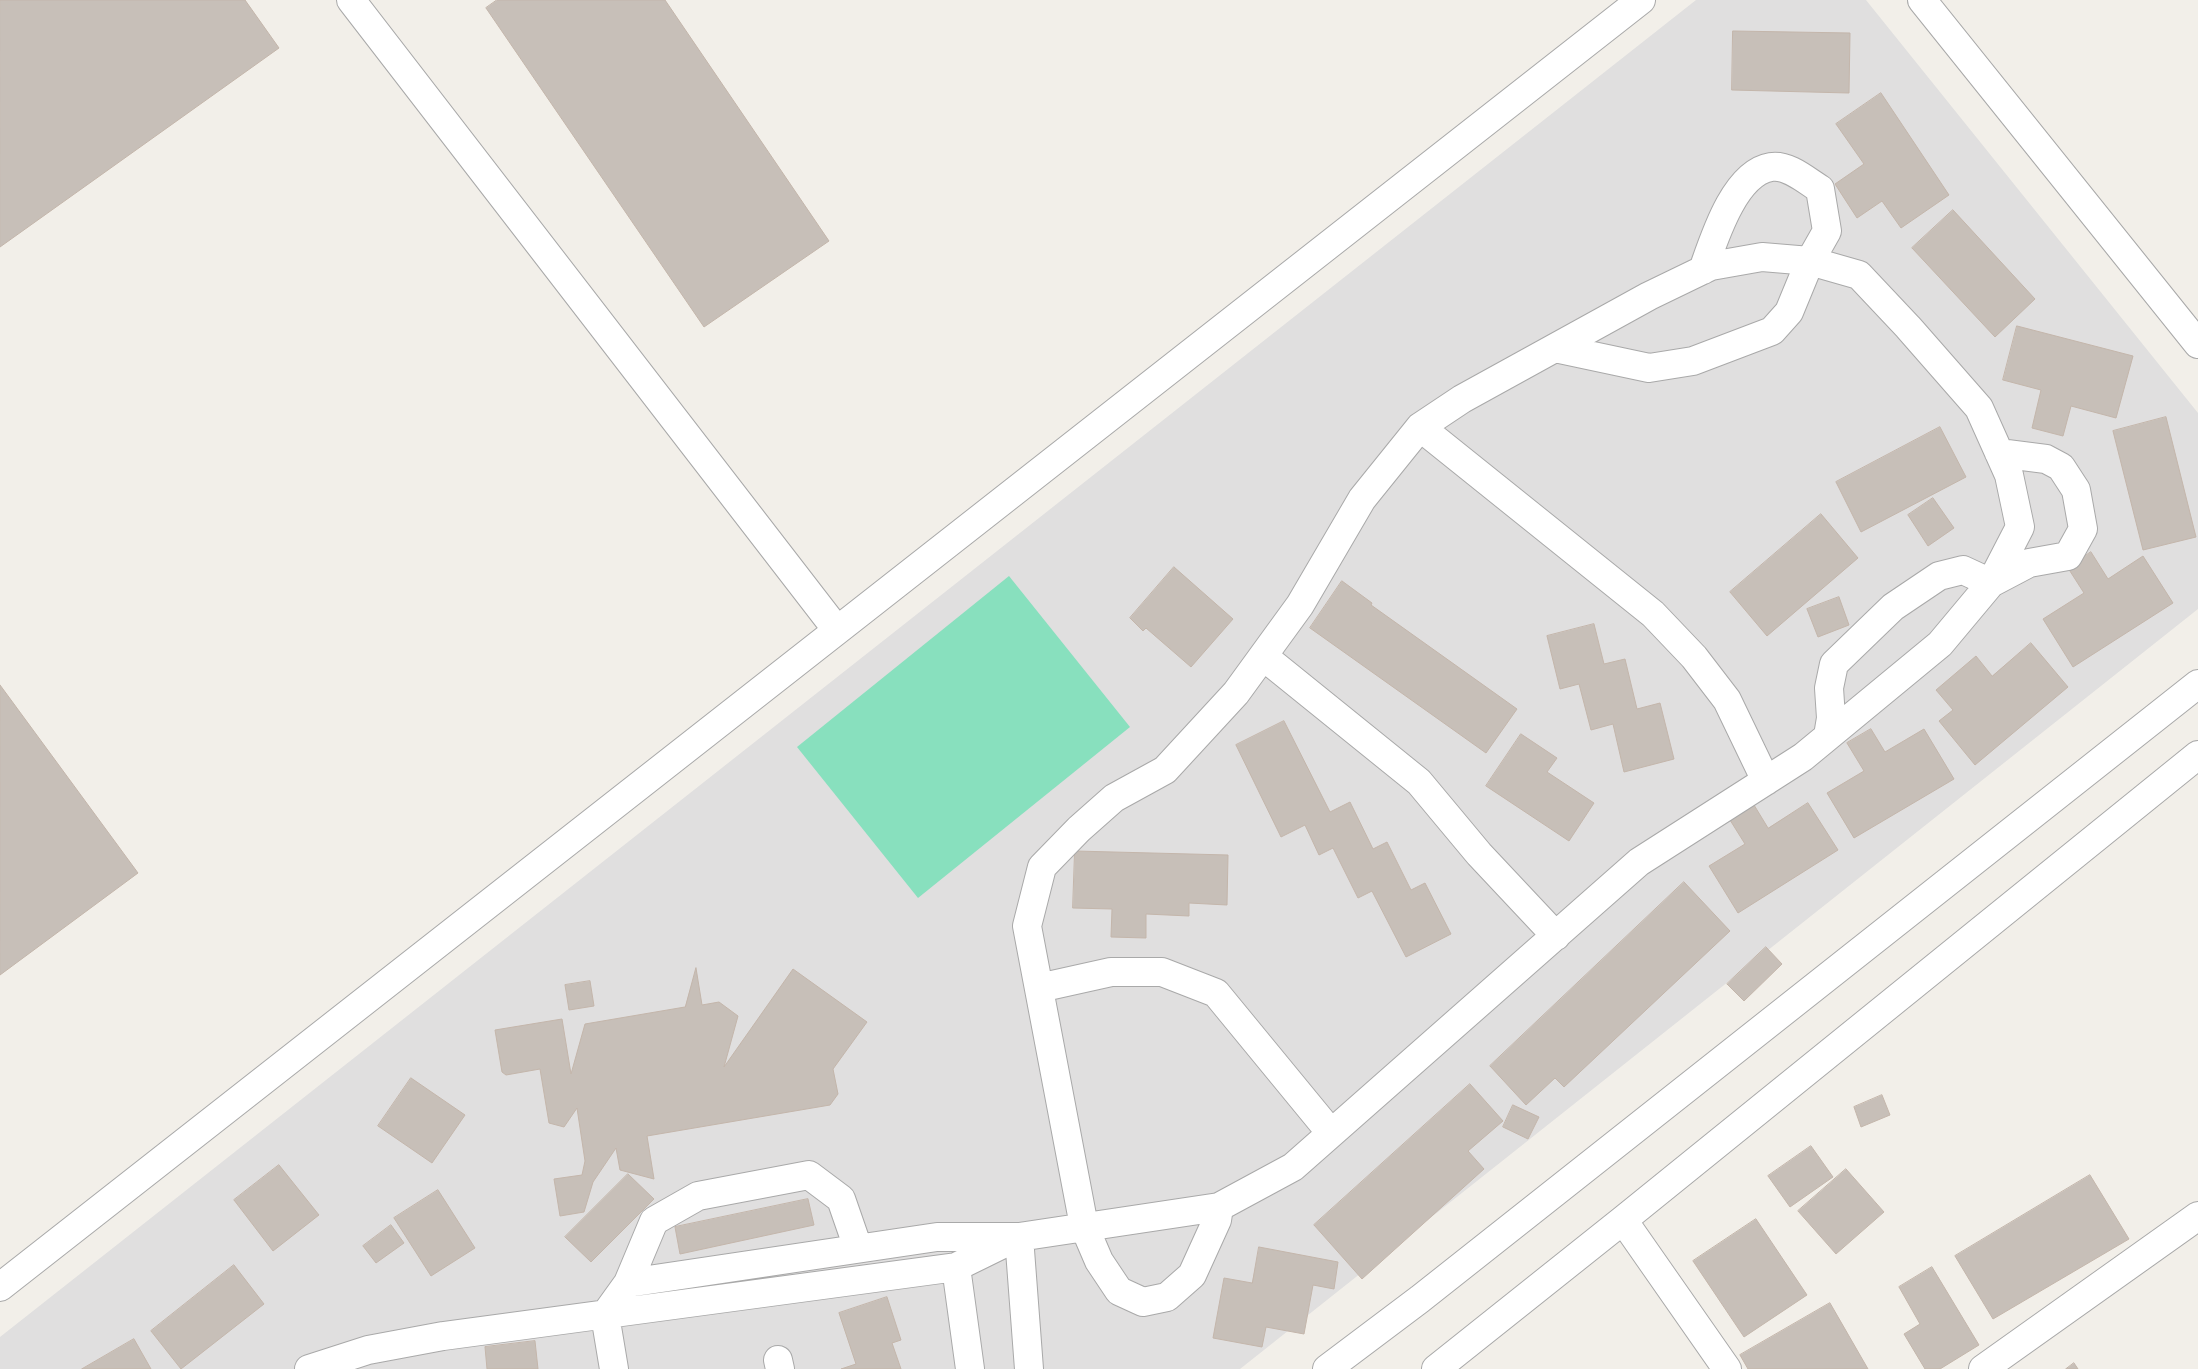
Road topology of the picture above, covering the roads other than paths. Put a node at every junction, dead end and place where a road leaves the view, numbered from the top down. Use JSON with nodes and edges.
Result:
{"nodes":[{"id":1,"x":351,"y":0,"type":"edge"},
{"id":2,"x":1641,"y":0,"type":"edge"},
{"id":3,"x":1922,"y":0,"type":"edge"},
{"id":4,"x":1810,"y":261,"type":"junction"},
{"id":5,"x":1703,"y":270,"type":"junction"},
{"id":6,"x":2198,"y":344,"type":"edge"},
{"id":7,"x":1555,"y":348,"type":"junction"},
{"id":8,"x":1420,"y":427,"type":"junction"},
{"id":9,"x":2000,"y":453,"type":"junction"},
{"id":10,"x":1991,"y":583,"type":"junction"},
{"id":11,"x":837,"y":630,"type":"junction"},
{"id":12,"x":1263,"y":656,"type":"junction"},
{"id":13,"x":2198,"y":684,"type":"edge"},
{"id":14,"x":1828,"y":736,"type":"junction"},
{"id":15,"x":2198,"y":755,"type":"edge"},
{"id":16,"x":1766,"y":781,"type":"junction"},
{"id":17,"x":1556,"y":936,"type":"junction"},
{"id":18,"x":1039,"y":988,"type":"junction"},
{"id":19,"x":1331,"y":1133,"type":"junction"},
{"id":20,"x":1219,"y":1207,"type":"junction"},
{"id":21,"x":2198,"y":1216,"type":"edge"},
{"id":22,"x":1623,"y":1220,"type":"junction"},
{"id":23,"x":1084,"y":1226,"type":"junction"},
{"id":24,"x":1019,"y":1237,"type":"junction"},
{"id":25,"x":858,"y":1248,"type":"junction"},
{"id":26,"x":956,"y":1267,"type":"junction"},
{"id":27,"x":628,"y":1283,"type":"junction"},
{"id":28,"x":0,"y":1287,"type":"edge"},
{"id":29,"x":605,"y":1315,"type":"junction"},
{"id":30,"x":1442,"y":1367,"type":"edge"},
{"id":31,"x":308,"y":1369,"type":"edge"},
{"id":32,"x":614,"y":1369,"type":"edge"},
{"id":33,"x":970,"y":1369,"type":"edge"},
{"id":34,"x":1029,"y":1369,"type":"edge"},
{"id":35,"x":1327,"y":1369,"type":"edge"},
{"id":36,"x":1727,"y":1369,"type":"edge"},
{"id":37,"x":1983,"y":1369,"type":"edge"}],
"edges":[{"from":1,"to":11,"type":"street"},
{"from":2,"to":11,"type":"street"},
{"from":3,"to":6,"type":"street"},
{"from":4,"to":5,"type":"street"},
{"from":4,"to":5,"type":"street"},
{"from":4,"to":7,"type":"street"},
{"from":4,"to":9,"type":"street"},
{"from":5,"to":7,"type":"street"},
{"from":7,"to":8,"type":"street"},
{"from":8,"to":12,"type":"street"},
{"from":8,"to":16,"type":"street"},
{"from":9,"to":10,"type":"street"},
{"from":9,"to":10,"type":"street"},
{"from":10,"to":14,"type":"street"},
{"from":10,"to":14,"type":"street"},
{"from":11,"to":28,"type":"street"},
{"from":12,"to":17,"type":"street"},
{"from":12,"to":18,"type":"street"},
{"from":13,"to":35,"type":"street"},
{"from":14,"to":16,"type":"street"},
{"from":15,"to":22,"type":"street"},
{"from":16,"to":17,"type":"street"},
{"from":17,"to":19,"type":"street"},
{"from":18,"to":19,"type":"street"},
{"from":18,"to":23,"type":"street"},
{"from":19,"to":20,"type":"street"},
{"from":20,"to":23,"type":"street"},
{"from":20,"to":23,"type":"street"},
{"from":21,"to":37,"type":"street"},
{"from":22,"to":30,"type":"street"},
{"from":22,"to":36,"type":"street"},
{"from":23,"to":24,"type":"street"},
{"from":24,"to":25,"type":"street"},
{"from":24,"to":26,"type":"street"},
{"from":24,"to":34,"type":"street"},
{"from":25,"to":27,"type":"street"},
{"from":25,"to":27,"type":"street"},
{"from":26,"to":29,"type":"street"},
{"from":26,"to":33,"type":"street"},
{"from":27,"to":29,"type":"street"},
{"from":29,"to":31,"type":"street"},
{"from":29,"to":32,"type":"street"}]}
